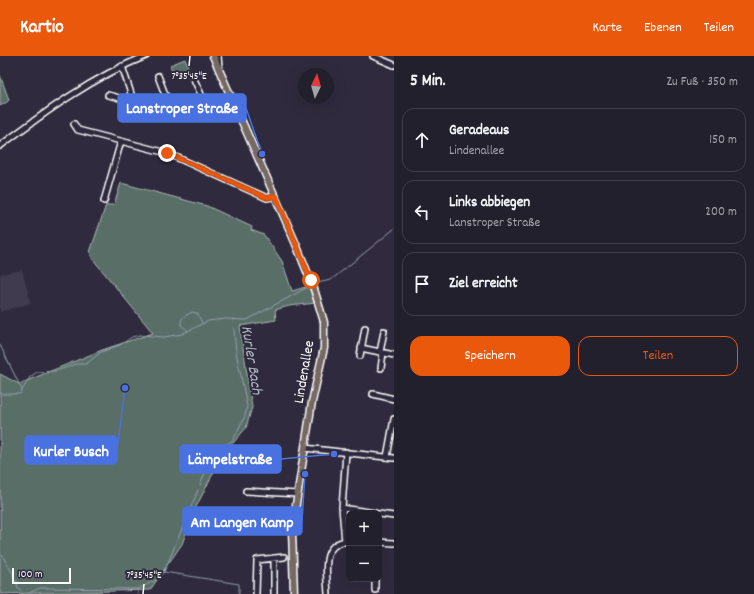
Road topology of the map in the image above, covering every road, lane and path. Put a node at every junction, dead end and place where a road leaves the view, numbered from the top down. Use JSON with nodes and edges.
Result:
{"nodes":[{"id":1,"x":146,"y":56,"type":"edge"},
{"id":2,"x":213,"y":56,"type":"edge"},
{"id":3,"x":218,"y":56,"type":"edge"},
{"id":4,"x":373,"y":56,"type":"edge"},
{"id":5,"x":394,"y":65,"type":"edge"},
{"id":6,"x":122,"y":66,"type":"junction"},
{"id":7,"x":219,"y":70,"type":"junction"},
{"id":8,"x":158,"y":76,"type":"dead end"},
{"id":9,"x":193,"y":77,"type":"dead end"},
{"id":10,"x":108,"y":95,"type":"dead end"},
{"id":11,"x":132,"y":97,"type":"junction"},
{"id":12,"x":168,"y":104,"type":"junction"},
{"id":13,"x":74,"y":124,"type":"dead end"},
{"id":14,"x":121,"y":141,"type":"junction"},
{"id":15,"x":0,"y":146,"type":"edge"},
{"id":16,"x":276,"y":196,"type":"junction"},
{"id":17,"x":104,"y":201,"type":"dead end"},
{"id":18,"x":365,"y":328,"type":"dead end"},
{"id":19,"x":384,"y":331,"type":"dead end"},
{"id":20,"x":361,"y":348,"type":"junction"},
{"id":21,"x":382,"y":353,"type":"junction"},
{"id":22,"x":394,"y":355,"type":"edge"},
{"id":23,"x":360,"y":356,"type":"dead end"},
{"id":24,"x":381,"y":368,"type":"dead end"},
{"id":25,"x":373,"y":394,"type":"dead end"},
{"id":26,"x":394,"y":399,"type":"edge"},
{"id":27,"x":394,"y":418,"type":"edge"},
{"id":28,"x":305,"y":448,"type":"junction"},
{"id":29,"x":346,"y":452,"type":"junction"},
{"id":30,"x":387,"y":457,"type":"junction"},
{"id":31,"x":394,"y":458,"type":"edge"},
{"id":32,"x":246,"y":491,"type":"dead end"},
{"id":33,"x":298,"y":494,"type":"junction"},
{"id":34,"x":342,"y":508,"type":"junction"},
{"id":35,"x":355,"y":510,"type":"edge"},
{"id":36,"x":382,"y":514,"type":"edge"},
{"id":37,"x":394,"y":516,"type":"edge"},
{"id":38,"x":346,"y":535,"type":"edge"},
{"id":39,"x":346,"y":542,"type":"edge"},
{"id":40,"x":382,"y":542,"type":"edge"},
{"id":41,"x":394,"y":543,"type":"edge"},
{"id":42,"x":284,"y":557,"type":"dead end"},
{"id":43,"x":274,"y":558,"type":"junction"},
{"id":44,"x":375,"y":582,"type":"edge"},
{"id":45,"x":375,"y":590,"type":"dead end"},
{"id":46,"x":256,"y":594,"type":"edge"},
{"id":47,"x":274,"y":594,"type":"edge"},
{"id":48,"x":294,"y":594,"type":"edge"},
{"id":49,"x":328,"y":594,"type":"edge"}],
"edges":[{"from":1,"to":6,"type":"street"},
{"from":2,"to":7,"type":"main road","name":"Lindenallee"},
{"from":3,"to":7,"type":"street"},
{"from":4,"to":5,"type":"street"},
{"from":6,"to":11,"type":"street"},
{"from":6,"to":15,"type":"street"},
{"from":7,"to":16,"type":"main road","name":"Lindenallee"},
{"from":8,"to":12,"type":"street"},
{"from":9,"to":12,"type":"street"},
{"from":10,"to":11,"type":"street"},
{"from":11,"to":12,"type":"street"},
{"from":13,"to":14,"type":"street"},
{"from":14,"to":16,"type":"street"},
{"from":14,"to":17,"type":"street"},
{"from":16,"to":28,"type":"main road","name":"Lindenallee"},
{"from":18,"to":20,"type":"street"},
{"from":19,"to":21,"type":"street"},
{"from":20,"to":21,"type":"street"},
{"from":20,"to":23,"type":"street"},
{"from":21,"to":22,"type":"street"},
{"from":21,"to":24,"type":"street"},
{"from":25,"to":26,"type":"street"},
{"from":27,"to":30,"type":"street"},
{"from":28,"to":29,"type":"street"},
{"from":28,"to":33,"type":"main road","name":"Lindenallee"},
{"from":29,"to":30,"type":"street"},
{"from":29,"to":34,"type":"street"},
{"from":30,"to":31,"type":"street"},
{"from":32,"to":33,"type":"street"},
{"from":33,"to":48,"type":"main road","name":"Lindenallee"},
{"from":34,"to":35,"type":"street"},
{"from":34,"to":38,"type":"street"},
{"from":36,"to":37,"type":"street"},
{"from":39,"to":49,"type":"street"},
{"from":40,"to":41,"type":"street"},
{"from":42,"to":43,"type":"street"},
{"from":43,"to":46,"type":"street"},
{"from":43,"to":47,"type":"street"},
{"from":44,"to":45,"type":"street"}]}
